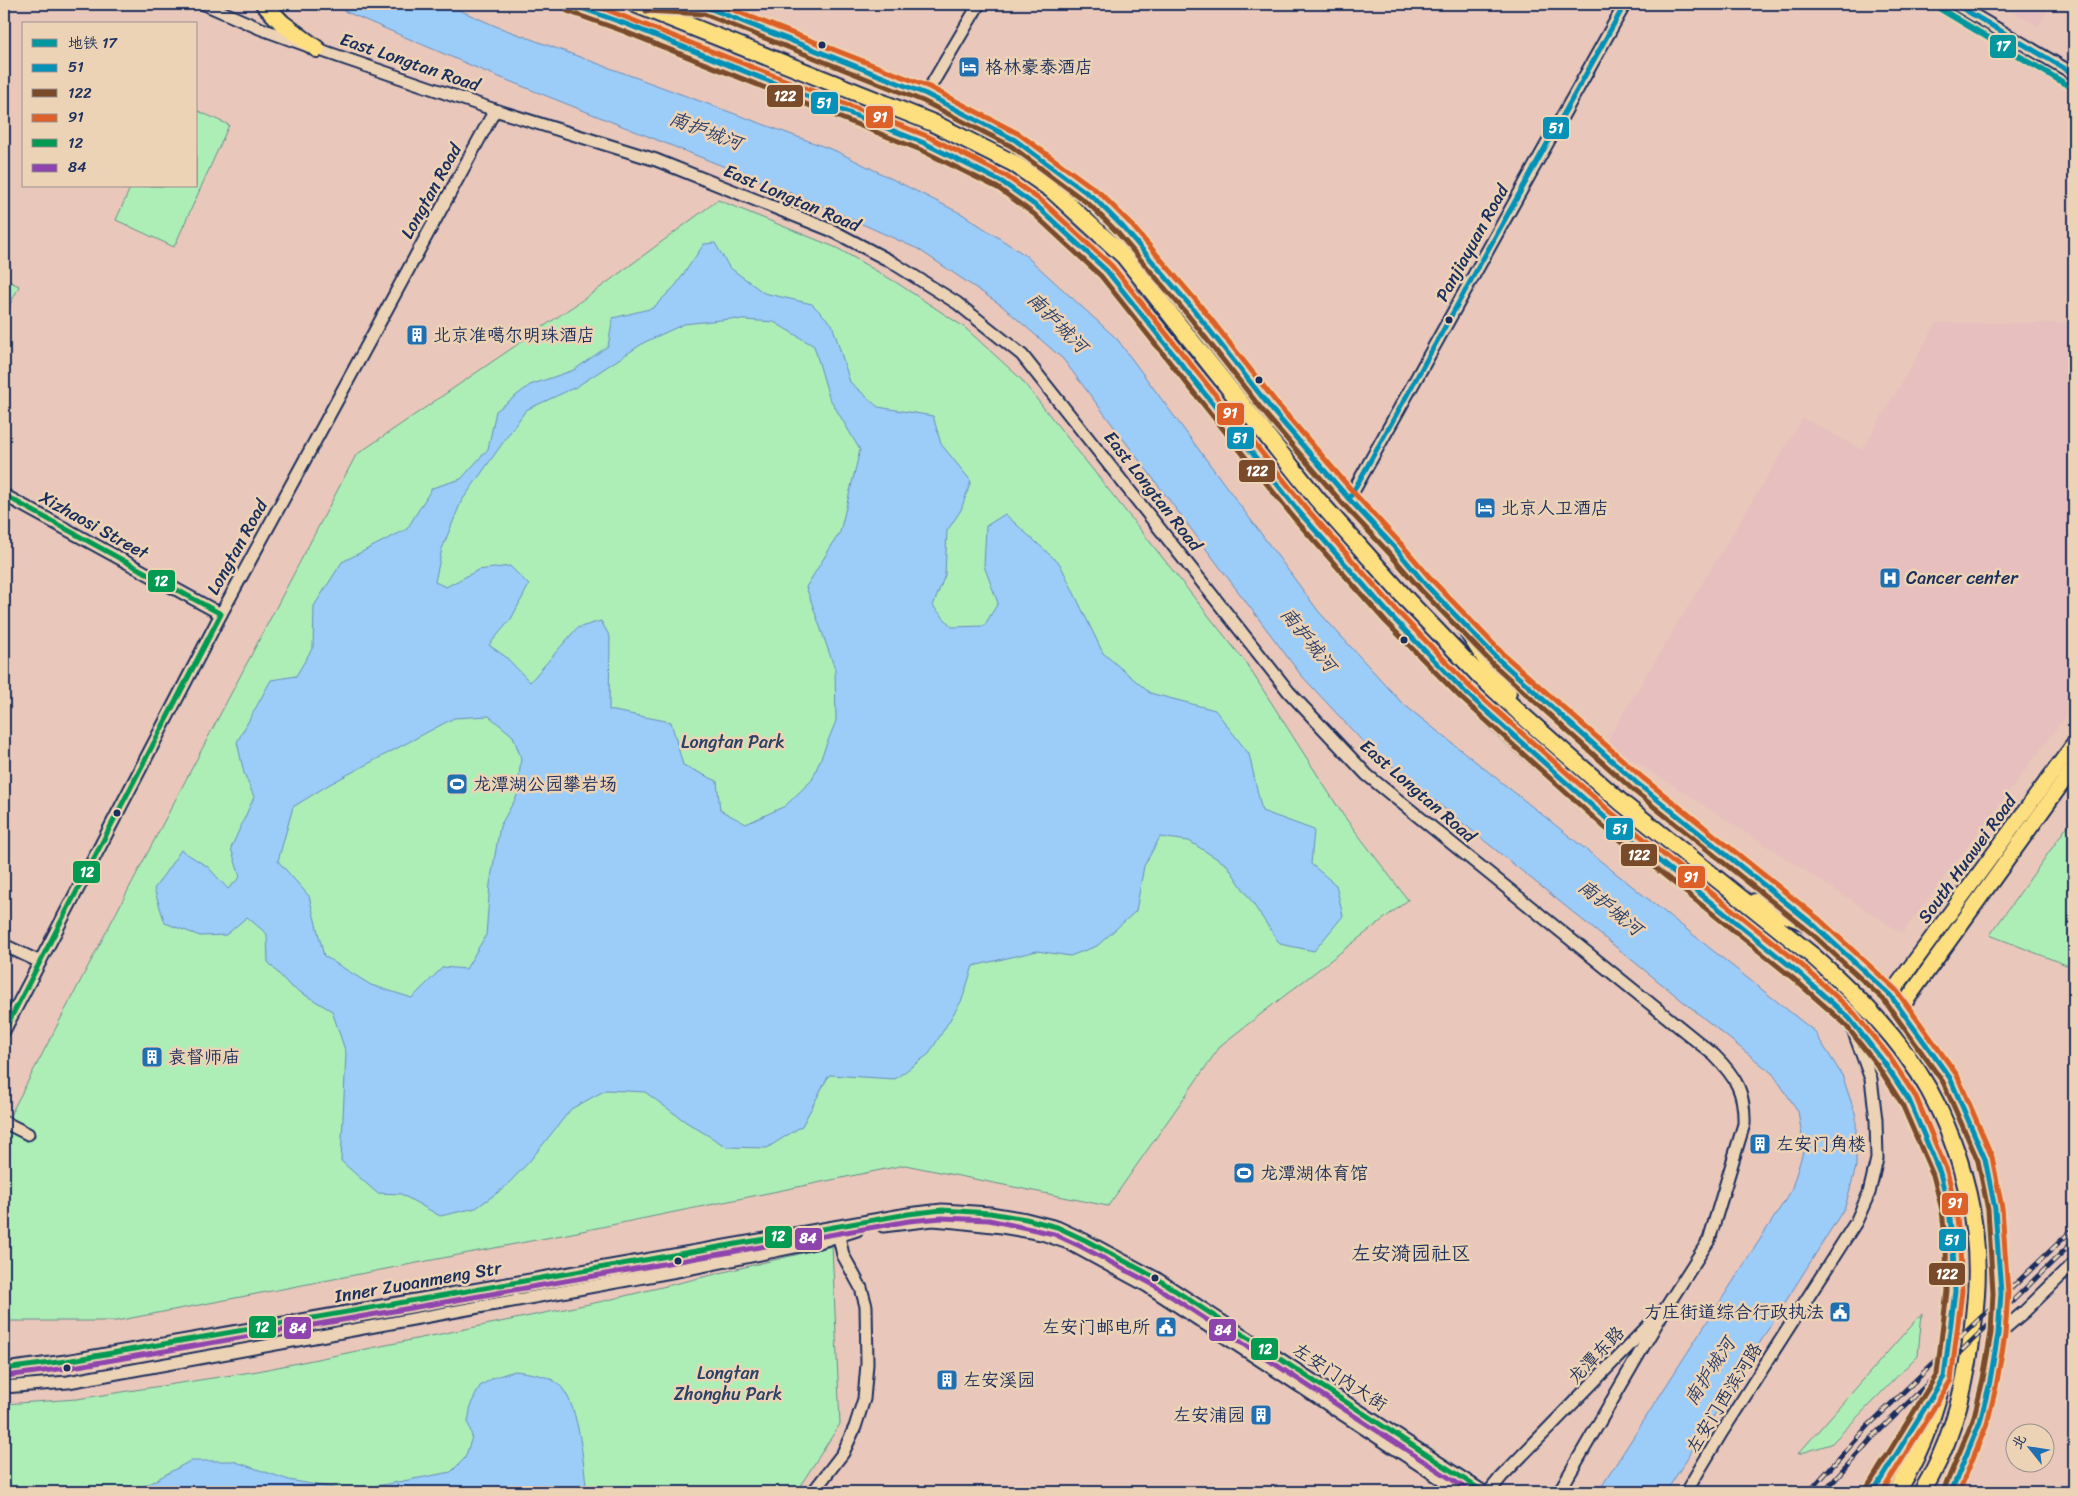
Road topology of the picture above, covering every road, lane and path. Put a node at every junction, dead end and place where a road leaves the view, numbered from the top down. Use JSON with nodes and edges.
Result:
{"nodes":[{"id":1,"x":204,"y":4,"type":"edge"},
{"id":2,"x":264,"y":4,"type":"edge"},
{"id":3,"x":570,"y":4,"type":"edge"},
{"id":4,"x":635,"y":4,"type":"edge"},
{"id":5,"x":646,"y":4,"type":"edge"},
{"id":6,"x":980,"y":4,"type":"edge"},
{"id":7,"x":1625,"y":4,"type":"edge"},
{"id":8,"x":1955,"y":4,"type":"edge"},
{"id":9,"x":702,"y":5,"type":"edge"},
{"id":10,"x":317,"y":49,"type":"junction"},
{"id":11,"x":2074,"y":74,"type":"edge"},
{"id":12,"x":926,"y":94,"type":"junction"},
{"id":13,"x":495,"y":110,"type":"junction"},
{"id":14,"x":4,"y":495,"type":"edge"},
{"id":15,"x":1349,"y":499,"type":"junction"},
{"id":16,"x":220,"y":614,"type":"junction"},
{"id":17,"x":1462,"y":622,"type":"junction"},
{"id":18,"x":1522,"y":716,"type":"junction"},
{"id":19,"x":2074,"y":744,"type":"edge"},
{"id":20,"x":2074,"y":767,"type":"edge"},
{"id":21,"x":1739,"y":896,"type":"junction"},
{"id":22,"x":1815,"y":926,"type":"junction"},
{"id":23,"x":4,"y":945,"type":"edge"},
{"id":24,"x":40,"y":962,"type":"junction"},
{"id":25,"x":1890,"y":995,"type":"junction"},
{"id":26,"x":1901,"y":1008,"type":"junction"},
{"id":27,"x":1849,"y":1018,"type":"junction"},
{"id":28,"x":4,"y":1031,"type":"edge"},
{"id":29,"x":4,"y":1122,"type":"edge"},
{"id":30,"x":28,"y":1134,"type":"dead end"},
{"id":31,"x":838,"y":1231,"type":"junction"},
{"id":32,"x":2074,"y":1263,"type":"edge"},
{"id":33,"x":1665,"y":1309,"type":"junction"},
{"id":34,"x":1998,"y":1334,"type":"junction"},
{"id":35,"x":4,"y":1369,"type":"edge"},
{"id":36,"x":1944,"y":1377,"type":"junction"},
{"id":37,"x":4,"y":1387,"type":"edge"},
{"id":38,"x":1958,"y":1478,"type":"junction"},
{"id":39,"x":813,"y":1492,"type":"edge"},
{"id":40,"x":1462,"y":1492,"type":"edge"},
{"id":41,"x":1484,"y":1492,"type":"edge"},
{"id":42,"x":1489,"y":1492,"type":"edge"},
{"id":43,"x":1559,"y":1492,"type":"edge"},
{"id":44,"x":1686,"y":1492,"type":"edge"},
{"id":45,"x":1873,"y":1492,"type":"edge"},
{"id":46,"x":1897,"y":1492,"type":"edge"},
{"id":47,"x":1922,"y":1492,"type":"edge"},
{"id":48,"x":1951,"y":1492,"type":"edge"},
{"id":49,"x":1958,"y":1492,"type":"edge"}],
"edges":[{"from":1,"to":10,"type":"street","name":"East Longtan Road"},
{"from":2,"to":10,"type":"highway"},
{"from":3,"to":27,"type":"highway"},
{"from":4,"to":18,"type":"highway"},
{"from":5,"to":9,"type":"highway"},
{"from":6,"to":12,"type":"street"},
{"from":7,"to":15,"type":"street","name":"Panjiayuan Road"},
{"from":8,"to":11,"type":"street"},
{"from":9,"to":12,"type":"street"},
{"from":10,"to":13,"type":"street","name":"East Longtan Road"},
{"from":12,"to":15,"type":"street"},
{"from":13,"to":16,"type":"street","name":"Longtan Road"},
{"from":13,"to":33,"type":"street","name":"East Longtan Road"},
{"from":14,"to":16,"type":"street","name":"Xizhaosi Street"},
{"from":15,"to":17,"type":"street"},
{"from":16,"to":24,"type":"street","name":"Longtan Road"},
{"from":17,"to":18,"type":"highway"},
{"from":17,"to":22,"type":"street"},
{"from":18,"to":21,"type":"highway"},
{"from":19,"to":25,"type":"main road","name":"South Huawei Road"},
{"from":20,"to":26,"type":"main road"},
{"from":21,"to":22,"type":"highway"},
{"from":21,"to":47,"type":"highway"},
{"from":22,"to":25,"type":"street"},
{"from":23,"to":24,"type":"street"},
{"from":24,"to":28,"type":"street","name":"Longtan Road"},
{"from":25,"to":26,"type":"street"},
{"from":26,"to":34,"type":"street"},
{"from":27,"to":36,"type":"highway"},
{"from":27,"to":44,"type":"street","name":"左安门西滨河路"},
{"from":29,"to":30,"type":"street"},
{"from":31,"to":35,"type":"street","name":"Inner Zuoanmeng Str"},
{"from":31,"to":37,"type":"street","name":"左安门内大街"},
{"from":31,"to":39,"type":"street"},
{"from":31,"to":40,"type":"street","name":"左安门内大街"},
{"from":31,"to":41,"type":"street","name":"左安门内大街"},
{"from":32,"to":34,"type":"street"},
{"from":33,"to":42,"type":"street","name":"龙潭东路"},
{"from":33,"to":43,"type":"street","name":"龙潭东路"},
{"from":34,"to":38,"type":"street"},
{"from":36,"to":45,"type":"highway"},
{"from":36,"to":46,"type":"highway"},
{"from":38,"to":48,"type":"street"},
{"from":38,"to":49,"type":"street"}]}
